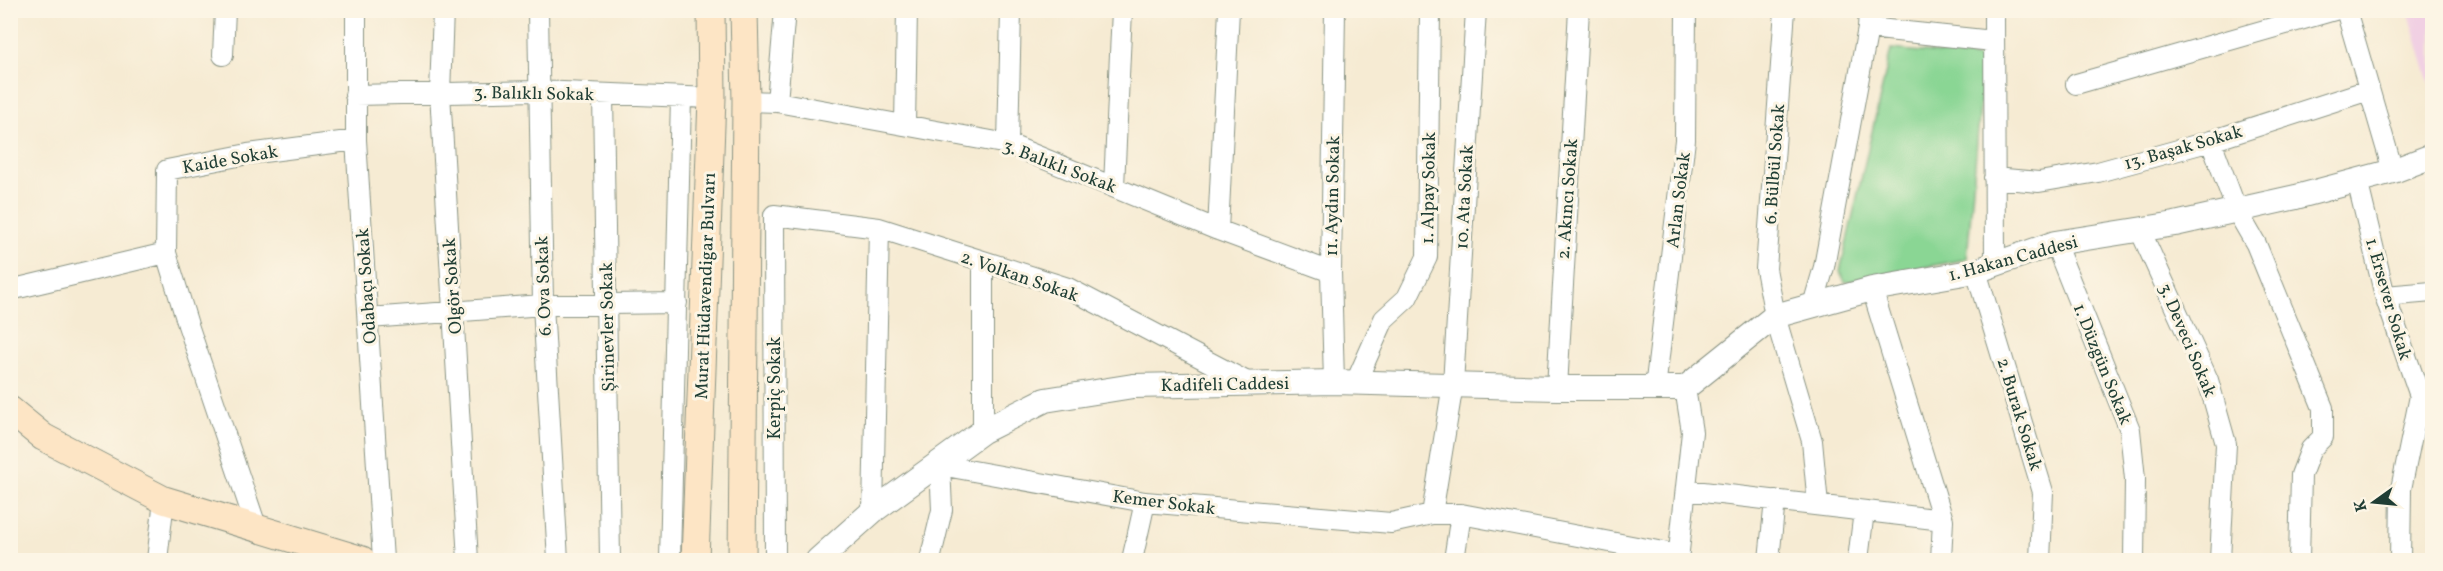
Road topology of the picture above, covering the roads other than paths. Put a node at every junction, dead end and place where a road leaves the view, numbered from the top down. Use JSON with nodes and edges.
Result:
{"nodes":[{"id":1,"x":225,"y":10,"type":"edge"},
{"id":2,"x":356,"y":10,"type":"edge"},
{"id":3,"x":443,"y":10,"type":"edge"},
{"id":4,"x":538,"y":10,"type":"edge"},
{"id":5,"x":711,"y":10,"type":"edge"},
{"id":6,"x":744,"y":10,"type":"edge"},
{"id":7,"x":785,"y":10,"type":"edge"},
{"id":8,"x":907,"y":10,"type":"edge"},
{"id":9,"x":1011,"y":10,"type":"edge"},
{"id":10,"x":1122,"y":10,"type":"edge"},
{"id":11,"x":1229,"y":10,"type":"edge"},
{"id":12,"x":1335,"y":10,"type":"edge"},
{"id":13,"x":1430,"y":10,"type":"edge"},
{"id":14,"x":1476,"y":10,"type":"edge"},
{"id":15,"x":1579,"y":10,"type":"edge"},
{"id":16,"x":1686,"y":10,"type":"edge"},
{"id":17,"x":1785,"y":10,"type":"edge"},
{"id":18,"x":1994,"y":10,"type":"edge"},
{"id":19,"x":2335,"y":10,"type":"edge"},
{"id":20,"x":2346,"y":10,"type":"edge"},
{"id":21,"x":1868,"y":19,"type":"edge"},
{"id":22,"x":1993,"y":41,"type":"junction"},
{"id":23,"x":223,"y":55,"type":"dead end"},
{"id":24,"x":2076,"y":84,"type":"dead end"},
{"id":25,"x":2369,"y":90,"type":"junction"},
{"id":26,"x":538,"y":91,"type":"junction"},
{"id":27,"x":440,"y":93,"type":"junction"},
{"id":28,"x":603,"y":94,"type":"junction"},
{"id":29,"x":355,"y":95,"type":"junction"},
{"id":30,"x":681,"y":97,"type":"junction"},
{"id":31,"x":712,"y":98,"type":"junction"},
{"id":32,"x":746,"y":101,"type":"junction"},
{"id":33,"x":777,"y":102,"type":"junction"},
{"id":34,"x":905,"y":124,"type":"junction"},
{"id":35,"x":356,"y":140,"type":"junction"},
{"id":36,"x":2211,"y":141,"type":"junction"},
{"id":37,"x":1008,"y":144,"type":"junction"},
{"id":38,"x":2433,"y":156,"type":"edge"},
{"id":39,"x":2393,"y":171,"type":"junction"},
{"id":40,"x":1994,"y":178,"type":"junction"},
{"id":41,"x":2357,"y":180,"type":"junction"},
{"id":42,"x":1114,"y":186,"type":"junction"},
{"id":43,"x":2237,"y":211,"type":"junction"},
{"id":44,"x":774,"y":215,"type":"joint"},
{"id":45,"x":879,"y":228,"type":"junction"},
{"id":46,"x":1218,"y":230,"type":"junction"},
{"id":47,"x":2140,"y":230,"type":"junction"},
{"id":48,"x":2055,"y":243,"type":"junction"},
{"id":49,"x":166,"y":253,"type":"junction"},
{"id":50,"x":982,"y":262,"type":"junction"},
{"id":51,"x":1986,"y":267,"type":"junction"},
{"id":52,"x":1331,"y":272,"type":"junction"},
{"id":53,"x":10,"y":290,"type":"edge"},
{"id":54,"x":1872,"y":290,"type":"junction"},
{"id":55,"x":2433,"y":292,"type":"edge"},
{"id":56,"x":2385,"y":296,"type":"junction"},
{"id":57,"x":607,"y":302,"type":"junction"},
{"id":58,"x":677,"y":303,"type":"junction"},
{"id":59,"x":1813,"y":304,"type":"junction"},
{"id":60,"x":543,"y":305,"type":"junction"},
{"id":61,"x":453,"y":310,"type":"junction"},
{"id":62,"x":1775,"y":316,"type":"junction"},
{"id":63,"x":369,"y":318,"type":"junction"},
{"id":64,"x":1345,"y":382,"type":"junction"},
{"id":65,"x":1251,"y":384,"type":"junction"},
{"id":66,"x":1453,"y":384,"type":"junction"},
{"id":67,"x":1557,"y":388,"type":"junction"},
{"id":68,"x":1655,"y":388,"type":"junction"},
{"id":69,"x":1685,"y":388,"type":"junction"},
{"id":70,"x":2426,"y":395,"type":"edge"},
{"id":71,"x":10,"y":410,"type":"edge"},
{"id":72,"x":983,"y":431,"type":"junction"},
{"id":73,"x":940,"y":465,"type":"junction"},
{"id":74,"x":1686,"y":490,"type":"junction"},
{"id":75,"x":164,"y":500,"type":"junction"},
{"id":76,"x":1775,"y":500,"type":"junction"},
{"id":77,"x":1145,"y":502,"type":"junction"},
{"id":78,"x":1818,"y":505,"type":"junction"},
{"id":79,"x":873,"y":511,"type":"junction"},
{"id":80,"x":1864,"y":511,"type":"junction"},
{"id":81,"x":1432,"y":514,"type":"junction"},
{"id":82,"x":1461,"y":514,"type":"junction"},
{"id":83,"x":1943,"y":520,"type":"junction"},
{"id":84,"x":257,"y":530,"type":"junction"},
{"id":85,"x":1678,"y":558,"type":"edge"},
{"id":86,"x":157,"y":561,"type":"edge"},
{"id":87,"x":362,"y":561,"type":"edge"},
{"id":88,"x":383,"y":561,"type":"edge"},
{"id":89,"x":468,"y":561,"type":"edge"},
{"id":90,"x":558,"y":561,"type":"edge"},
{"id":91,"x":610,"y":561,"type":"edge"},
{"id":92,"x":670,"y":561,"type":"edge"},
{"id":93,"x":695,"y":561,"type":"edge"},
{"id":94,"x":742,"y":561,"type":"edge"},
{"id":95,"x":775,"y":561,"type":"edge"},
{"id":96,"x":818,"y":561,"type":"edge"},
{"id":97,"x":930,"y":561,"type":"edge"},
{"id":98,"x":1132,"y":561,"type":"edge"},
{"id":99,"x":1454,"y":561,"type":"edge"},
{"id":100,"x":1769,"y":561,"type":"edge"},
{"id":101,"x":1858,"y":561,"type":"edge"},
{"id":102,"x":1941,"y":561,"type":"edge"},
{"id":103,"x":2040,"y":561,"type":"edge"},
{"id":104,"x":2134,"y":561,"type":"edge"},
{"id":105,"x":2220,"y":561,"type":"edge"},
{"id":106,"x":2299,"y":561,"type":"edge"},
{"id":107,"x":2400,"y":561,"type":"edge"}],
"edges":[{"from":1,"to":23,"type":"street"},
{"from":2,"to":29,"type":"street","name":"Odabaçı Sokak"},
{"from":3,"to":27,"type":"street","name":"Olgör Sokak"},
{"from":4,"to":26,"type":"street","name":"6. Ova Sokak"},
{"from":5,"to":31,"type":"main road","name":"Murat Hüdavendigar Bulvarı"},
{"from":6,"to":32,"type":"main road","name":"Murat Hüdavendigar Bulvarı"},
{"from":7,"to":33,"type":"street"},
{"from":8,"to":34,"type":"street"},
{"from":9,"to":37,"type":"street"},
{"from":10,"to":42,"type":"street"},
{"from":11,"to":46,"type":"street"},
{"from":12,"to":52,"type":"street","name":"11. Aydın Sokak"},
{"from":13,"to":64,"type":"street","name":"1. Alpay Sokak"},
{"from":14,"to":66,"type":"street","name":"10. Ata Sokak"},
{"from":15,"to":67,"type":"street","name":"2. Akıncı Sokak"},
{"from":16,"to":68,"type":"street","name":"Arlan Sokak"},
{"from":17,"to":62,"type":"street","name":"6. Bülbül Sokak"},
{"from":18,"to":22,"type":"street","name":"2. Burak Sokak"},
{"from":19,"to":24,"type":"street"},
{"from":20,"to":25,"type":"street"},
{"from":21,"to":22,"type":"street"},
{"from":21,"to":59,"type":"street"},
{"from":22,"to":40,"type":"street","name":"2. Burak Sokak"},
{"from":25,"to":36,"type":"street","name":"13. Başak Sokak"},
{"from":25,"to":39,"type":"street"},
{"from":26,"to":27,"type":"street","name":"3. Balıklı Sokak"},
{"from":26,"to":28,"type":"street","name":"3. Balıklı Sokak"},
{"from":26,"to":60,"type":"street","name":"6. Ova Sokak"},
{"from":27,"to":29,"type":"street","name":"3. Balıklı Sokak"},
{"from":27,"to":61,"type":"street","name":"Olgör Sokak"},
{"from":28,"to":30,"type":"street","name":"3. Balıklı Sokak"},
{"from":28,"to":57,"type":"street","name":"Şirinevler Sokak"},
{"from":29,"to":35,"type":"street","name":"Odabaçı Sokak"},
{"from":30,"to":31,"type":"street","name":"3. Balıklı Sokak"},
{"from":30,"to":58,"type":"street"},
{"from":31,"to":93,"type":"main road","name":"Murat Hüdavendigar Bulvarı"},
{"from":32,"to":33,"type":"street","name":"3. Balıklı Sokak"},
{"from":32,"to":94,"type":"main road","name":"Murat Hüdavendigar Bulvarı"},
{"from":33,"to":34,"type":"street","name":"3. Balıklı Sokak"},
{"from":34,"to":37,"type":"street","name":"3. Balıklı Sokak"},
{"from":35,"to":49,"type":"street","name":"Kaide Sokak"},
{"from":35,"to":63,"type":"street","name":"Odabaçı Sokak"},
{"from":36,"to":40,"type":"street","name":"13. Başak Sokak"},
{"from":36,"to":43,"type":"street"},
{"from":37,"to":42,"type":"street","name":"3. Balıklı Sokak"},
{"from":38,"to":39,"type":"street","name":"1. Hakan Caddesi"},
{"from":39,"to":41,"type":"street","name":"1. Hakan Caddesi"},
{"from":40,"to":51,"type":"street","name":"2. Burak Sokak"},
{"from":41,"to":43,"type":"street","name":"1. Hakan Caddesi"},
{"from":41,"to":56,"type":"street","name":"1. Ersever Sokak"},
{"from":42,"to":46,"type":"street","name":"3. Balıklı Sokak"},
{"from":43,"to":47,"type":"street","name":"1. Hakan Caddesi"},
{"from":43,"to":106,"type":"street"},
{"from":44,"to":45,"type":"street","name":"2. Volkan Sokak"},
{"from":44,"to":95,"type":"street","name":"Kerpiç Sokak"},
{"from":45,"to":50,"type":"street","name":"2. Volkan Sokak"},
{"from":45,"to":79,"type":"street"},
{"from":46,"to":52,"type":"street","name":"3. Balıklı Sokak"},
{"from":47,"to":48,"type":"street","name":"1. Hakan Caddesi"},
{"from":47,"to":105,"type":"street","name":"3. Deveci Sokak"},
{"from":48,"to":51,"type":"street","name":"1. Hakan Caddesi"},
{"from":48,"to":104,"type":"street","name":"1. Düzgün Sokak"},
{"from":49,"to":53,"type":"street"},
{"from":49,"to":84,"type":"street"},
{"from":50,"to":65,"type":"street","name":"2. Volkan Sokak"},
{"from":50,"to":72,"type":"street"},
{"from":51,"to":54,"type":"street","name":"1. Hakan Caddesi"},
{"from":51,"to":103,"type":"street","name":"2. Burak Sokak"},
{"from":52,"to":64,"type":"street","name":"11. Aydın Sokak"},
{"from":54,"to":59,"type":"street","name":"1. Hakan Caddesi"},
{"from":54,"to":83,"type":"street"},
{"from":55,"to":56,"type":"street"},
{"from":56,"to":70,"type":"street","name":"1. Ersever Sokak"},
{"from":57,"to":58,"type":"street"},
{"from":57,"to":60,"type":"street"},
{"from":57,"to":91,"type":"street","name":"Şirinevler Sokak"},
{"from":58,"to":92,"type":"street"},
{"from":59,"to":62,"type":"street","name":"1. Hakan Caddesi"},
{"from":60,"to":61,"type":"street"},
{"from":60,"to":90,"type":"street","name":"6. Ova Sokak"},
{"from":61,"to":63,"type":"street"},
{"from":61,"to":89,"type":"street","name":"Olgör Sokak"},
{"from":62,"to":69,"type":"street","name":"1. Hakan Caddesi"},
{"from":62,"to":78,"type":"street","name":"6. Bülbül Sokak"},
{"from":63,"to":88,"type":"street","name":"Odabaçı Sokak"},
{"from":64,"to":65,"type":"street","name":"Kadifeli Caddesi"},
{"from":64,"to":66,"type":"street","name":"Kadifeli Caddesi"},
{"from":65,"to":72,"type":"street","name":"Kadifeli Caddesi"},
{"from":66,"to":67,"type":"street","name":"Kadifeli Caddesi"},
{"from":66,"to":81,"type":"street","name":"10. Ata Sokak"},
{"from":67,"to":68,"type":"street","name":"Kadifeli Caddesi"},
{"from":68,"to":69,"type":"street","name":"Kadifeli Caddesi"},
{"from":69,"to":74,"type":"street"},
{"from":70,"to":107,"type":"street","name":"1. Ersever Sokak"},
{"from":71,"to":75,"type":"main road"},
{"from":72,"to":73,"type":"street","name":"Kadifeli Caddesi"},
{"from":73,"to":77,"type":"street","name":"Kemer Sokak"},
{"from":73,"to":79,"type":"street","name":"Kadifeli Caddesi"},
{"from":73,"to":97,"type":"street"},
{"from":74,"to":76,"type":"street"},
{"from":74,"to":85,"type":"street"},
{"from":75,"to":84,"type":"main road"},
{"from":75,"to":86,"type":"street"},
{"from":76,"to":78,"type":"street"},
{"from":76,"to":100,"type":"street"},
{"from":77,"to":81,"type":"street","name":"Kemer Sokak"},
{"from":77,"to":98,"type":"street"},
{"from":78,"to":80,"type":"street"},
{"from":79,"to":96,"type":"street","name":"Kadifeli Caddesi"},
{"from":80,"to":83,"type":"street"},
{"from":80,"to":101,"type":"street"},
{"from":81,"to":82,"type":"street","name":"Kemer Sokak"},
{"from":82,"to":85,"type":"street","name":"Kemer Sokak"},
{"from":82,"to":99,"type":"street"},
{"from":83,"to":102,"type":"street"},
{"from":84,"to":87,"type":"main road"}]}
